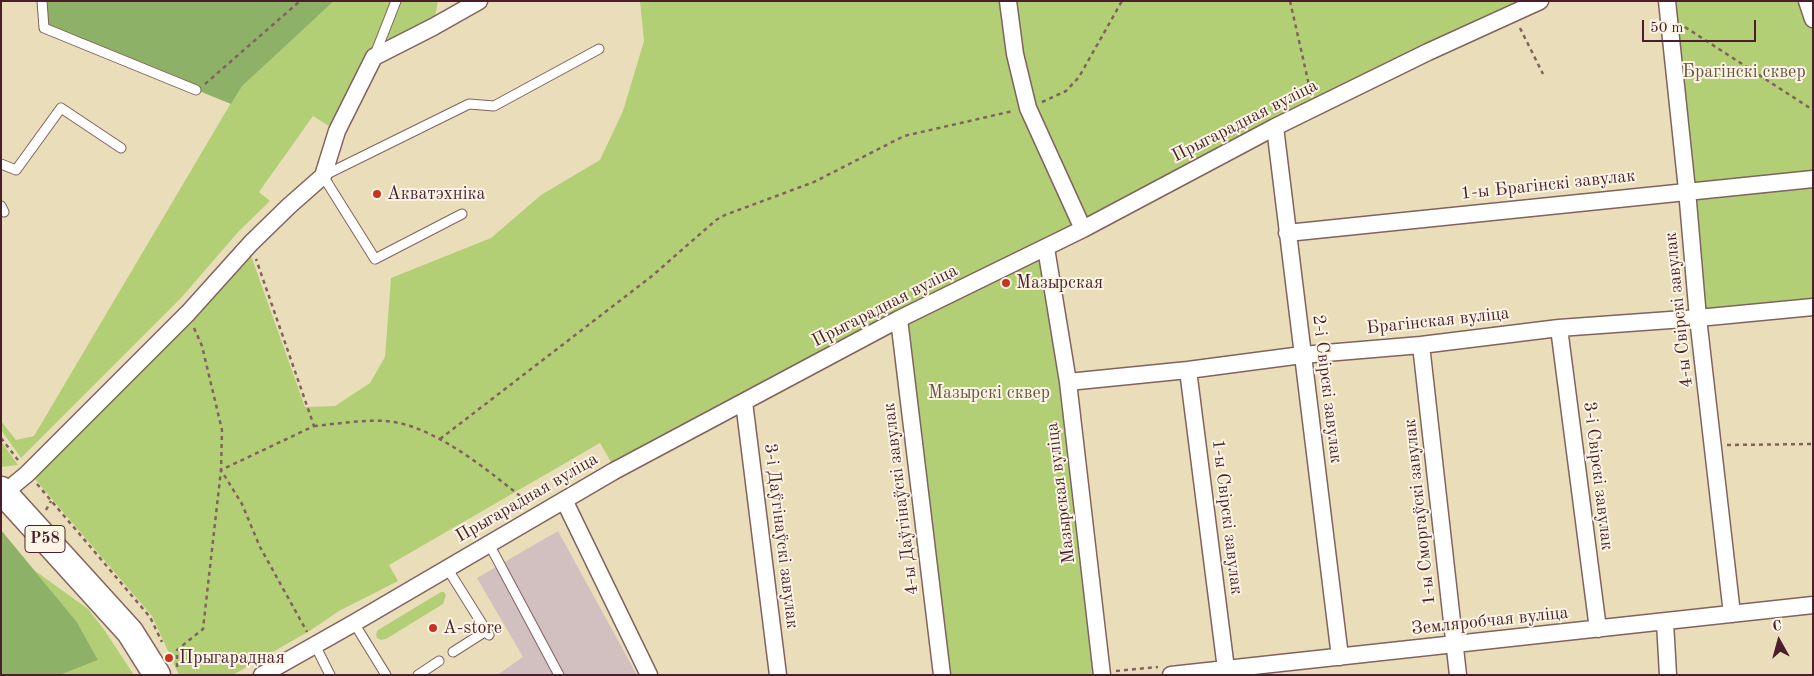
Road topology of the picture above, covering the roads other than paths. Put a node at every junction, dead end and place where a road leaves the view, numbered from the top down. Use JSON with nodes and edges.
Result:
{"nodes":[{"id":1,"x":42,"y":1,"type":"edge"},
{"id":2,"x":396,"y":1,"type":"edge"},
{"id":3,"x":480,"y":1,"type":"edge"},
{"id":4,"x":1008,"y":1,"type":"edge"},
{"id":5,"x":1540,"y":1,"type":"edge"},
{"id":6,"x":1807,"y":1,"type":"edge"},
{"id":7,"x":1668,"y":9,"type":"edge"},
{"id":8,"x":1813,"y":19,"type":"edge"},
{"id":9,"x":599,"y":49,"type":"dead end"},
{"id":10,"x":374,"y":57,"type":"junction"},
{"id":11,"x":196,"y":90,"type":"road end"},
{"id":12,"x":1275,"y":127,"type":"junction"},
{"id":13,"x":121,"y":148,"type":"dead end"},
{"id":14,"x":1,"y":164,"type":"edge"},
{"id":15,"x":323,"y":176,"type":"junction"},
{"id":16,"x":1813,"y":179,"type":"edge"},
{"id":17,"x":1687,"y":190,"type":"junction"},
{"id":18,"x":462,"y":214,"type":"dead end"},
{"id":19,"x":1083,"y":229,"type":"junction"},
{"id":20,"x":1287,"y":233,"type":"junction"},
{"id":21,"x":1046,"y":248,"type":"junction"},
{"id":22,"x":1813,"y":306,"type":"edge"},
{"id":23,"x":1698,"y":318,"type":"junction"},
{"id":24,"x":899,"y":319,"type":"junction"},
{"id":25,"x":1559,"y":328,"type":"junction"},
{"id":26,"x":1421,"y":344,"type":"junction"},
{"id":27,"x":1302,"y":355,"type":"junction"},
{"id":28,"x":1188,"y":370,"type":"junction"},
{"id":29,"x":1068,"y":382,"type":"junction"},
{"id":30,"x":744,"y":402,"type":"junction"},
{"id":31,"x":3,"y":492,"type":"edge"},
{"id":32,"x":564,"y":500,"type":"junction"},
{"id":33,"x":489,"y":544,"type":"junction"},
{"id":34,"x":448,"y":568,"type":"junction"},
{"id":35,"x":1813,"y":606,"type":"edge"},
{"id":36,"x":1732,"y":614,"type":"junction"},
{"id":37,"x":1665,"y":622,"type":"junction"},
{"id":38,"x":354,"y":623,"type":"junction"},
{"id":39,"x":1598,"y":629,"type":"junction"},
{"id":40,"x":315,"y":645,"type":"junction"},
{"id":41,"x":1455,"y":645,"type":"junction"},
{"id":42,"x":453,"y":652,"type":"dead end"},
{"id":43,"x":1340,"y":657,"type":"junction"},
{"id":44,"x":439,"y":661,"type":"dead end"},
{"id":45,"x":1226,"y":669,"type":"junction"},
{"id":46,"x":165,"y":670,"type":"edge"},
{"id":47,"x":262,"y":675,"type":"edge"},
{"id":48,"x":330,"y":675,"type":"edge"},
{"id":49,"x":386,"y":675,"type":"edge"},
{"id":50,"x":418,"y":675,"type":"edge"},
{"id":51,"x":559,"y":675,"type":"edge"},
{"id":52,"x":649,"y":675,"type":"edge"},
{"id":53,"x":778,"y":675,"type":"edge"},
{"id":54,"x":942,"y":675,"type":"edge"},
{"id":55,"x":1102,"y":675,"type":"edge"},
{"id":56,"x":1171,"y":675,"type":"edge"},
{"id":57,"x":1458,"y":675,"type":"edge"},
{"id":58,"x":1668,"y":675,"type":"edge"}],
"edges":[{"from":1,"to":11,"type":"lane"},
{"from":2,"to":10,"type":"lane"},
{"from":3,"to":10,"type":"street"},
{"from":4,"to":19,"type":"street"},
{"from":5,"to":12,"type":"street","name":"Прыгарадная вуліца"},
{"from":6,"to":8,"type":"street"},
{"from":7,"to":17,"type":"street","name":"4-ы Свірскі завулак"},
{"from":9,"to":15,"type":"lane"},
{"from":10,"to":15,"type":"street"},
{"from":12,"to":19,"type":"street","name":"Прыгарадная вуліца"},
{"from":12,"to":20,"type":"street","name":"2-і Свірскі завулак"},
{"from":13,"to":14,"type":"lane"},
{"from":15,"to":18,"type":"lane"},
{"from":15,"to":31,"type":"street"},
{"from":16,"to":17,"type":"street","name":"1-ы Брагінскі завулак"},
{"from":17,"to":20,"type":"street","name":"1-ы Брагінскі завулак"},
{"from":17,"to":23,"type":"street","name":"4-ы Свірскі завулак"},
{"from":19,"to":21,"type":"street","name":"Прыгарадная вуліца"},
{"from":20,"to":27,"type":"street","name":"2-і Свірскі завулак"},
{"from":21,"to":24,"type":"street","name":"Прыгарадная вуліца"},
{"from":21,"to":29,"type":"street","name":"Мазырская вуліца"},
{"from":22,"to":23,"type":"street","name":"Брагінская вуліца"},
{"from":23,"to":25,"type":"street","name":"Брагінская вуліца"},
{"from":23,"to":36,"type":"street","name":"4-ы Свірскі завулак"},
{"from":24,"to":30,"type":"street","name":"Прыгарадная вуліца"},
{"from":24,"to":54,"type":"street","name":"4-ы Даўгінаўскі завулак"},
{"from":25,"to":26,"type":"street","name":"Брагінская вуліца"},
{"from":25,"to":39,"type":"street","name":"3-і Свірскі завулак"},
{"from":26,"to":27,"type":"street","name":"Брагінская вуліца"},
{"from":26,"to":41,"type":"street","name":"1-ы Сморгаўскі завулак"},
{"from":27,"to":28,"type":"street","name":"Брагінская вуліца"},
{"from":27,"to":43,"type":"street","name":"2-і Свірскі завулак"},
{"from":28,"to":29,"type":"street","name":"Брагінская вуліца"},
{"from":28,"to":45,"type":"street","name":"1-ы Свірскі завулак"},
{"from":29,"to":55,"type":"street","name":"Мазырская вуліца"},
{"from":30,"to":32,"type":"street","name":"Прыгарадная вуліца"},
{"from":30,"to":53,"type":"street","name":"3-і Даўгінаўскі завулак"},
{"from":31,"to":46,"type":"main road","number":"Р58"},
{"from":32,"to":33,"type":"street","name":"Прыгарадная вуліца"},
{"from":32,"to":52,"type":"street"},
{"from":33,"to":34,"type":"street","name":"Прыгарадная вуліца"},
{"from":33,"to":51,"type":"lane"},
{"from":34,"to":38,"type":"street","name":"Прыгарадная вуліца"},
{"from":34,"to":42,"type":"lane"},
{"from":35,"to":36,"type":"street","name":"Земляробчая вуліца"},
{"from":36,"to":37,"type":"street","name":"Земляробчая вуліца"},
{"from":37,"to":39,"type":"street","name":"Земляробчая вуліца"},
{"from":37,"to":58,"type":"street"},
{"from":38,"to":40,"type":"street","name":"Прыгарадная вуліца"},
{"from":38,"to":49,"type":"lane"},
{"from":39,"to":41,"type":"street","name":"Земляробчая вуліца"},
{"from":40,"to":47,"type":"street","name":"Прыгарадная вуліца"},
{"from":40,"to":48,"type":"lane"},
{"from":41,"to":43,"type":"street","name":"Земляробчая вуліца"},
{"from":41,"to":57,"type":"street","name":"1-ы Сморгаўскі завулак"},
{"from":43,"to":45,"type":"street","name":"Земляробчая вуліца"},
{"from":44,"to":50,"type":"lane"},
{"from":45,"to":56,"type":"street","name":"Земляробчая вуліца"}]}
